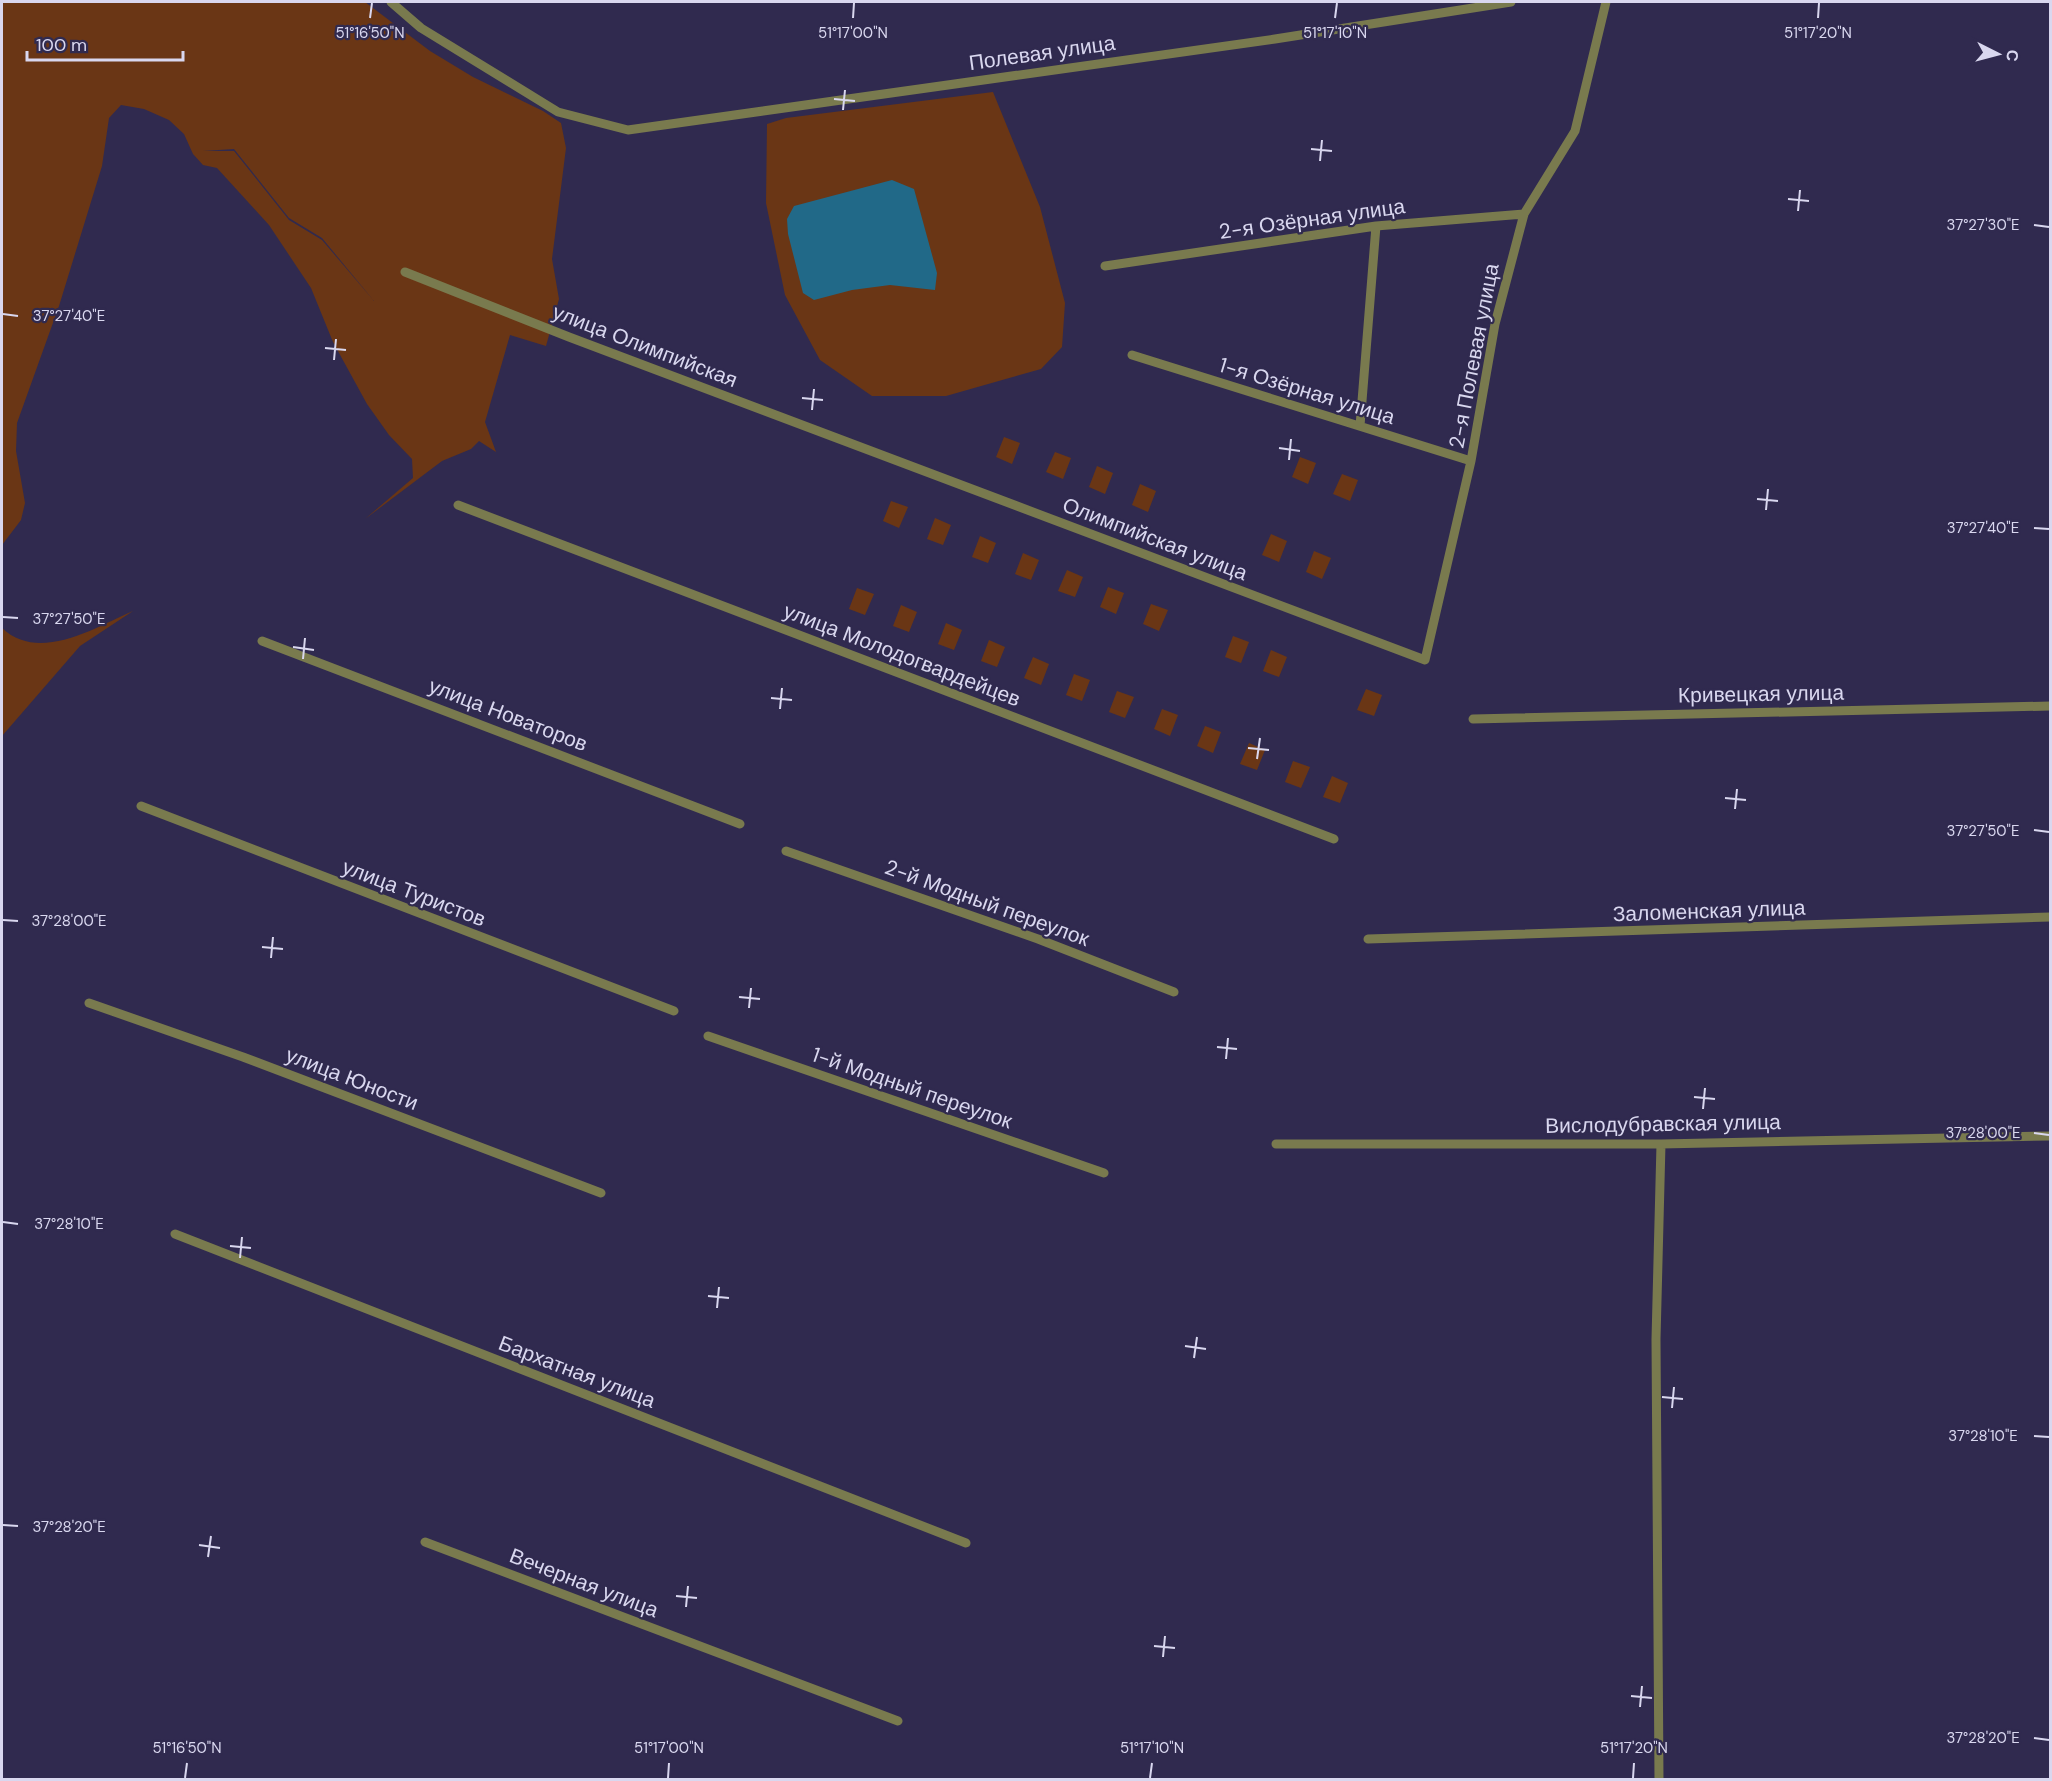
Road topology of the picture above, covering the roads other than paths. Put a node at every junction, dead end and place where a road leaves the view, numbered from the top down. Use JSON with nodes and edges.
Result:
{"nodes":[{"id":1,"x":391,"y":2,"type":"edge"},
{"id":2,"x":1511,"y":2,"type":"edge"},
{"id":3,"x":1606,"y":2,"type":"edge"},
{"id":4,"x":1524,"y":214,"type":"junction"},
{"id":5,"x":1376,"y":226,"type":"junction"},
{"id":6,"x":1105,"y":266,"type":"dead end"},
{"id":7,"x":405,"y":272,"type":"dead end"},
{"id":8,"x":1131,"y":355,"type":"dead end"},
{"id":9,"x":1360,"y":426,"type":"junction"},
{"id":10,"x":873,"y":452,"type":"joint"},
{"id":11,"x":1471,"y":461,"type":"junction"},
{"id":12,"x":458,"y":505,"type":"dead end"},
{"id":13,"x":262,"y":640,"type":"dead end"},
{"id":14,"x":1425,"y":660,"type":"joint"},
{"id":15,"x":2050,"y":706,"type":"edge"},
{"id":16,"x":1473,"y":719,"type":"dead end"},
{"id":17,"x":141,"y":806,"type":"dead end"},
{"id":18,"x":740,"y":824,"type":"dead end"},
{"id":19,"x":1334,"y":839,"type":"dead end"},
{"id":20,"x":786,"y":850,"type":"dead end"},
{"id":21,"x":2050,"y":917,"type":"edge"},
{"id":22,"x":1368,"y":939,"type":"dead end"},
{"id":23,"x":1174,"y":992,"type":"dead end"},
{"id":24,"x":89,"y":1003,"type":"dead end"},
{"id":25,"x":674,"y":1011,"type":"dead end"},
{"id":26,"x":708,"y":1036,"type":"dead end"},
{"id":27,"x":2050,"y":1136,"type":"edge"},
{"id":28,"x":1276,"y":1144,"type":"dead end"},
{"id":29,"x":1661,"y":1144,"type":"junction"},
{"id":30,"x":1104,"y":1173,"type":"dead end"},
{"id":31,"x":602,"y":1193,"type":"dead end"},
{"id":32,"x":175,"y":1234,"type":"dead end"},
{"id":33,"x":425,"y":1542,"type":"dead end"},
{"id":34,"x":966,"y":1543,"type":"dead end"},
{"id":35,"x":898,"y":1721,"type":"dead end"},
{"id":36,"x":1659,"y":1779,"type":"edge"}],
"edges":[{"from":1,"to":2,"type":"street","name":"Полевая улица"},
{"from":3,"to":4,"type":"street","name":"2-я Полевая улица"},
{"from":4,"to":5,"type":"street","name":"2-я Озёрная улица"},
{"from":4,"to":11,"type":"street","name":"2-я Полевая улица"},
{"from":5,"to":6,"type":"street","name":"2-я Озёрная улица"},
{"from":5,"to":9,"type":"street"},
{"from":7,"to":10,"type":"street","name":"улица Олимпийская"},
{"from":8,"to":9,"type":"street","name":"1-я Озёрная улица"},
{"from":9,"to":11,"type":"street","name":"1-я Озёрная улица"},
{"from":10,"to":14,"type":"street","name":"Олимпийская улица"},
{"from":11,"to":14,"type":"street","name":"2-я Полевая улица"},
{"from":12,"to":19,"type":"street","name":"улица Молодогвардейцев"},
{"from":13,"to":18,"type":"street","name":"улица Новаторов"},
{"from":15,"to":16,"type":"street","name":"Кривецкая улица"},
{"from":17,"to":25,"type":"street","name":"улица Туристов"},
{"from":20,"to":23,"type":"street","name":"2-й Модный переулок"},
{"from":21,"to":22,"type":"street","name":"Заломенская улица"},
{"from":24,"to":31,"type":"street","name":"улица Юности"},
{"from":26,"to":30,"type":"street","name":"1-й Модный переулок"},
{"from":27,"to":29,"type":"street","name":"Вислодубравская улица"},
{"from":28,"to":29,"type":"street","name":"Вислодубравская улица"},
{"from":29,"to":36,"type":"street"},
{"from":32,"to":34,"type":"street","name":"Бархатная улица"},
{"from":33,"to":35,"type":"street","name":"Вечерная улица"}]}
